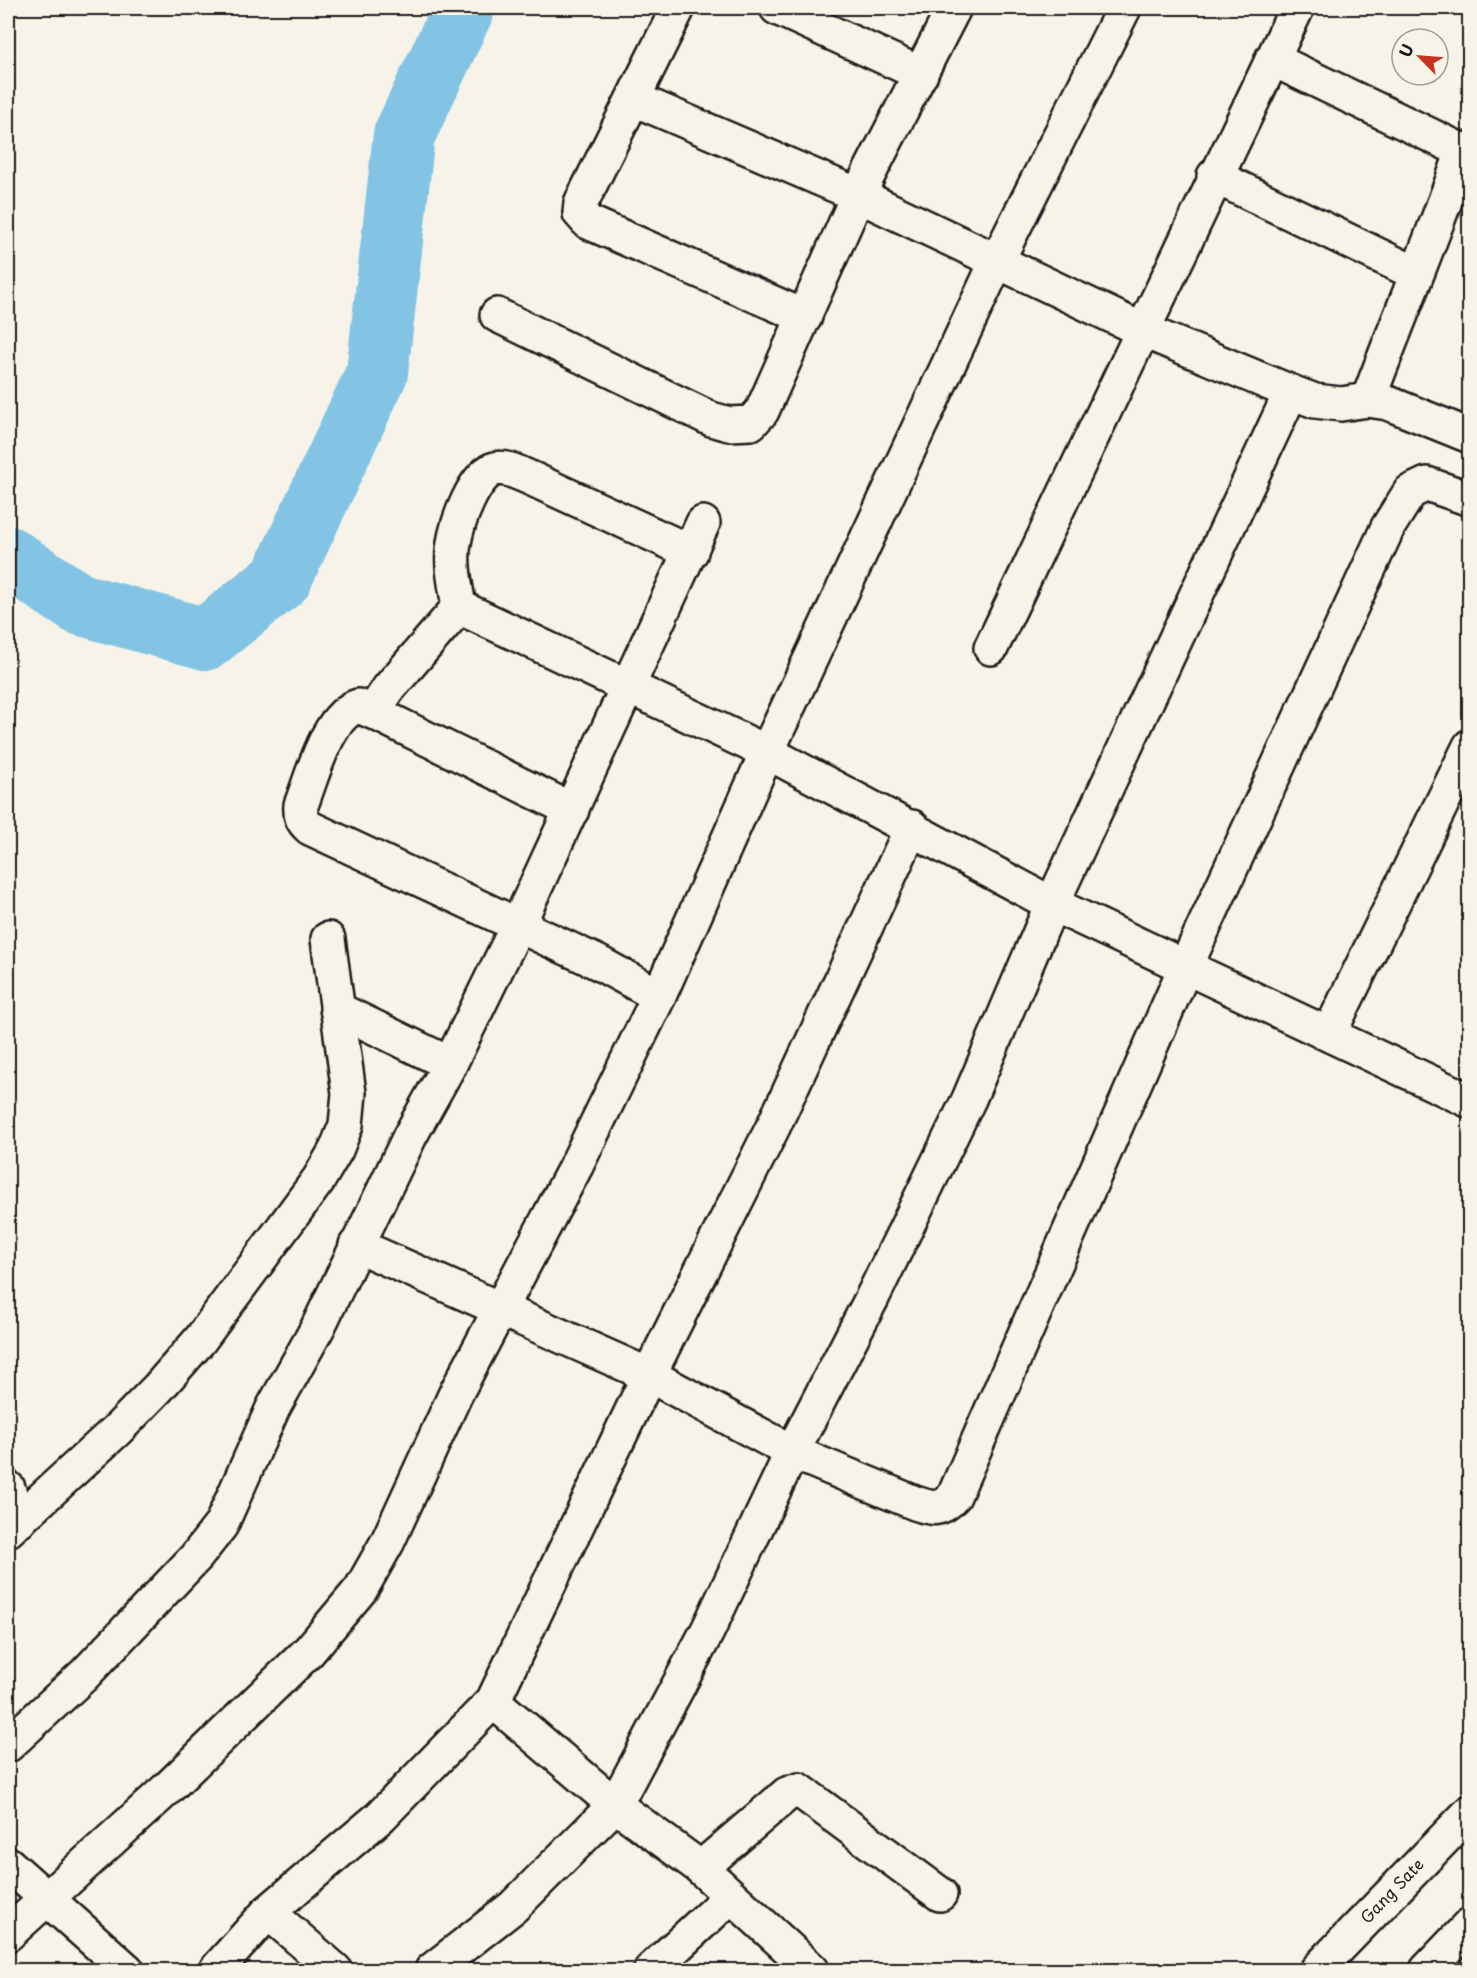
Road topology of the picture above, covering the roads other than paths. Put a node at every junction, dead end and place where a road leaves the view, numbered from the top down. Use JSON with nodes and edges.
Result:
{"nodes":[{"id":1,"x":678,"y":8,"type":"edge"},
{"id":2,"x":954,"y":8,"type":"edge"},
{"id":3,"x":1124,"y":8,"type":"edge"},
{"id":4,"x":1297,"y":8,"type":"edge"},
{"id":5,"x":794,"y":11,"type":"edge"},
{"id":6,"x":1272,"y":59,"type":"junction"},
{"id":7,"x":921,"y":74,"type":"junction"},
{"id":8,"x":634,"y":99,"type":"junction"},
{"id":9,"x":1466,"y":150,"type":"edge"},
{"id":10,"x":1214,"y":176,"type":"junction"},
{"id":11,"x":858,"y":195,"type":"junction"},
{"id":12,"x":997,"y":261,"type":"junction"},
{"id":13,"x":1415,"y":273,"type":"junction"},
{"id":14,"x":497,"y":315,"type":"dead end"},
{"id":15,"x":805,"y":317,"type":"junction"},
{"id":16,"x":1142,"y":330,"type":"junction"},
{"id":17,"x":1291,"y":392,"type":"junction"},
{"id":18,"x":1368,"y":400,"type":"junction"},
{"id":19,"x":1470,"y":436,"type":"edge"},
{"id":20,"x":1470,"y":499,"type":"edge"},
{"id":21,"x":459,"y":608,"type":"junction"},
{"id":22,"x":991,"y":648,"type":"dead end"},
{"id":23,"x":629,"y":688,"type":"junction"},
{"id":24,"x":373,"y":712,"type":"junction"},
{"id":25,"x":1470,"y":746,"type":"edge"},
{"id":26,"x":767,"y":752,"type":"junction"},
{"id":27,"x":572,"y":810,"type":"junction"},
{"id":28,"x":912,"y":827,"type":"junction"},
{"id":29,"x":1052,"y":904,"type":"junction"},
{"id":30,"x":518,"y":925,"type":"junction"},
{"id":31,"x":328,"y":939,"type":"dead end"},
{"id":32,"x":1185,"y":968,"type":"junction"},
{"id":33,"x":659,"y":996,"type":"junction"},
{"id":34,"x":337,"y":1009,"type":"junction"},
{"id":35,"x":1329,"y":1034,"type":"junction"},
{"id":36,"x":450,"y":1064,"type":"junction"},
{"id":37,"x":1469,"y":1101,"type":"edge"},
{"id":38,"x":356,"y":1245,"type":"junction"},
{"id":39,"x":500,"y":1308,"type":"junction"},
{"id":40,"x":649,"y":1375,"type":"junction"},
{"id":41,"x":792,"y":1452,"type":"junction"},
{"id":42,"x":8,"y":1488,"type":"edge"},
{"id":43,"x":13,"y":1525,"type":"edge"},
{"id":44,"x":493,"y":1701,"type":"junction"},
{"id":45,"x":8,"y":1745,"type":"edge"},
{"id":46,"x":615,"y":1805,"type":"junction"},
{"id":47,"x":1470,"y":1812,"type":"edge"},
{"id":48,"x":8,"y":1864,"type":"edge"},
{"id":49,"x":701,"y":1868,"type":"junction"},
{"id":50,"x":940,"y":1894,"type":"dead end"},
{"id":51,"x":731,"y":1896,"type":"junction"},
{"id":52,"x":45,"y":1898,"type":"junction"},
{"id":53,"x":268,"y":1912,"type":"junction"},
{"id":54,"x":1470,"y":1925,"type":"edge"},
{"id":55,"x":8,"y":1934,"type":"edge"},
{"id":56,"x":127,"y":1971,"type":"edge"},
{"id":57,"x":216,"y":1971,"type":"edge"},
{"id":58,"x":335,"y":1971,"type":"edge"},
{"id":59,"x":432,"y":1971,"type":"edge"},
{"id":60,"x":651,"y":1971,"type":"edge"},
{"id":61,"x":812,"y":1971,"type":"edge"},
{"id":62,"x":1317,"y":1971,"type":"edge"},
{"id":63,"x":1427,"y":1971,"type":"edge"}],
"edges":[{"from":1,"to":8,"type":"street"},
{"from":2,"to":7,"type":"street"},
{"from":3,"to":12,"type":"street"},
{"from":4,"to":6,"type":"street"},
{"from":5,"to":7,"type":"street"},
{"from":6,"to":9,"type":"street"},
{"from":6,"to":10,"type":"street"},
{"from":7,"to":11,"type":"street"},
{"from":8,"to":11,"type":"street"},
{"from":8,"to":15,"type":"street"},
{"from":9,"to":13,"type":"street"},
{"from":10,"to":13,"type":"street"},
{"from":10,"to":16,"type":"street"},
{"from":11,"to":12,"type":"street"},
{"from":11,"to":15,"type":"street"},
{"from":12,"to":16,"type":"street"},
{"from":12,"to":26,"type":"street"},
{"from":13,"to":18,"type":"street"},
{"from":14,"to":15,"type":"street"},
{"from":16,"to":17,"type":"street"},
{"from":16,"to":22,"type":"street"},
{"from":17,"to":18,"type":"street"},
{"from":17,"to":29,"type":"street"},
{"from":18,"to":19,"type":"street"},
{"from":20,"to":32,"type":"street"},
{"from":21,"to":23,"type":"street"},
{"from":21,"to":23,"type":"street"},
{"from":21,"to":24,"type":"street"},
{"from":23,"to":26,"type":"street"},
{"from":23,"to":27,"type":"street"},
{"from":24,"to":27,"type":"street"},
{"from":24,"to":30,"type":"street"},
{"from":25,"to":35,"type":"street"},
{"from":26,"to":28,"type":"street"},
{"from":26,"to":33,"type":"street"},
{"from":27,"to":30,"type":"street"},
{"from":28,"to":29,"type":"street"},
{"from":28,"to":40,"type":"street"},
{"from":29,"to":32,"type":"street"},
{"from":29,"to":41,"type":"street"},
{"from":30,"to":33,"type":"street"},
{"from":30,"to":36,"type":"street"},
{"from":31,"to":34,"type":"street"},
{"from":32,"to":35,"type":"street"},
{"from":32,"to":41,"type":"street"},
{"from":33,"to":39,"type":"street"},
{"from":34,"to":36,"type":"street"},
{"from":34,"to":43,"type":"street"},
{"from":35,"to":37,"type":"street"},
{"from":36,"to":38,"type":"street"},
{"from":38,"to":39,"type":"street"},
{"from":38,"to":45,"type":"street"},
{"from":39,"to":40,"type":"street"},
{"from":39,"to":52,"type":"street"},
{"from":40,"to":41,"type":"street"},
{"from":40,"to":44,"type":"street"},
{"from":41,"to":46,"type":"street"},
{"from":42,"to":43,"type":"street"},
{"from":44,"to":46,"type":"street"},
{"from":44,"to":53,"type":"street"},
{"from":46,"to":49,"type":"street"},
{"from":46,"to":59,"type":"street"},
{"from":47,"to":62,"type":"street","name":"Gang Sate"},
{"from":48,"to":52,"type":"street"},
{"from":49,"to":50,"type":"street"},
{"from":49,"to":51,"type":"street"},
{"from":51,"to":60,"type":"street"},
{"from":51,"to":61,"type":"street"},
{"from":52,"to":55,"type":"street"},
{"from":52,"to":56,"type":"street"},
{"from":53,"to":57,"type":"street"},
{"from":53,"to":58,"type":"street"},
{"from":54,"to":63,"type":"street"}]}
